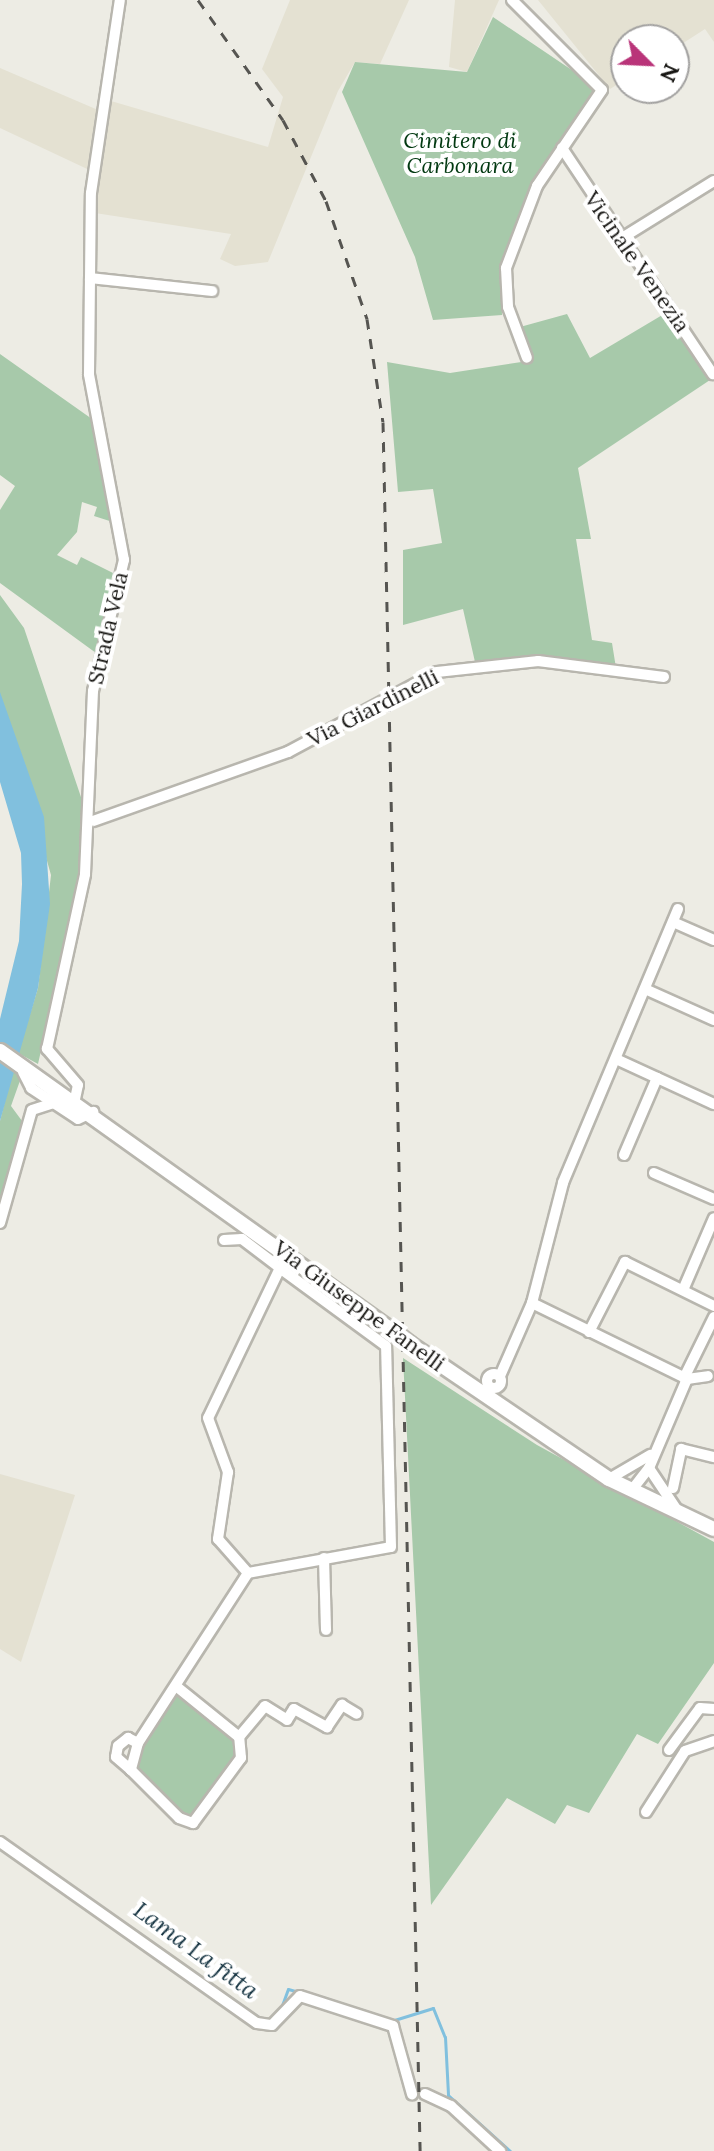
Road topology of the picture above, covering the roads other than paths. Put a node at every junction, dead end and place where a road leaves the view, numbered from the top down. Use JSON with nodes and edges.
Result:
{"nodes":[{"id":1,"x":120,"y":0,"type":"edge"},
{"id":2,"x":512,"y":0,"type":"edge"},
{"id":3,"x":562,"y":148,"type":"junction"},
{"id":4,"x":714,"y":181,"type":"edge"},
{"id":5,"x":622,"y":238,"type":"junction"},
{"id":6,"x":90,"y":278,"type":"junction"},
{"id":7,"x":212,"y":291,"type":"dead end"},
{"id":8,"x":527,"y":358,"type":"dead end"},
{"id":9,"x":713,"y":374,"type":"edge"},
{"id":10,"x":664,"y":677,"type":"dead end"},
{"id":11,"x":93,"y":821,"type":"junction"},
{"id":12,"x":678,"y":909,"type":"dead end"},
{"id":13,"x":673,"y":922,"type":"junction"},
{"id":14,"x":714,"y":940,"type":"edge"},
{"id":15,"x":645,"y":989,"type":"junction"},
{"id":16,"x":714,"y":1020,"type":"edge"},
{"id":17,"x":0,"y":1051,"type":"edge"},
{"id":18,"x":616,"y":1059,"type":"junction"},
{"id":19,"x":17,"y":1061,"type":"junction"},
{"id":20,"x":657,"y":1078,"type":"junction"},
{"id":21,"x":75,"y":1099,"type":"junction"},
{"id":22,"x":53,"y":1103,"type":"junction"},
{"id":23,"x":714,"y":1104,"type":"edge"},
{"id":24,"x":93,"y":1112,"type":"junction"},
{"id":25,"x":624,"y":1155,"type":"dead end"},
{"id":26,"x":654,"y":1173,"type":"dead end"},
{"id":27,"x":714,"y":1199,"type":"edge"},
{"id":28,"x":714,"y":1218,"type":"edge"},
{"id":29,"x":0,"y":1223,"type":"edge"},
{"id":30,"x":224,"y":1240,"type":"dead end"},
{"id":31,"x":280,"y":1268,"type":"junction"},
{"id":32,"x":683,"y":1290,"type":"junction"},
{"id":33,"x":532,"y":1303,"type":"junction"},
{"id":34,"x":714,"y":1306,"type":"edge"},
{"id":35,"x":714,"y":1317,"type":"edge"},
{"id":36,"x":589,"y":1332,"type":"junction"},
{"id":37,"x":500,"y":1376,"type":"dead end"},
{"id":38,"x":708,"y":1376,"type":"dead end"},
{"id":39,"x":686,"y":1379,"type":"junction"},
{"id":40,"x":714,"y":1457,"type":"edge"},
{"id":41,"x":643,"y":1468,"type":"junction"},
{"id":42,"x":609,"y":1479,"type":"junction"},
{"id":43,"x":673,"y":1488,"type":"dead end"},
{"id":44,"x":631,"y":1491,"type":"junction"},
{"id":45,"x":678,"y":1512,"type":"junction"},
{"id":46,"x":714,"y":1529,"type":"edge"},
{"id":47,"x":324,"y":1558,"type":"junction"},
{"id":48,"x":248,"y":1573,"type":"junction"},
{"id":49,"x":326,"y":1630,"type":"dead end"},
{"id":50,"x":176,"y":1686,"type":"junction"},
{"id":51,"x":714,"y":1709,"type":"edge"},
{"id":52,"x":357,"y":1714,"type":"dead end"},
{"id":53,"x":239,"y":1737,"type":"junction"},
{"id":54,"x":714,"y":1741,"type":"edge"},
{"id":55,"x":138,"y":1743,"type":"junction"},
{"id":56,"x":669,"y":1750,"type":"dead end"},
{"id":57,"x":131,"y":1770,"type":"junction"},
{"id":58,"x":646,"y":1812,"type":"dead end"},
{"id":59,"x":0,"y":1842,"type":"edge"},
{"id":60,"x":412,"y":2094,"type":"dead end"},
{"id":61,"x":425,"y":2094,"type":"dead end"},
{"id":62,"x":500,"y":2151,"type":"edge"}],
"edges":[{"from":1,"to":6,"type":"street","name":"Strada Vela"},
{"from":2,"to":3,"type":"street"},
{"from":3,"to":5,"type":"street","name":"Vicinale Venezia"},
{"from":3,"to":8,"type":"street"},
{"from":4,"to":5,"type":"street"},
{"from":5,"to":9,"type":"street","name":"Vicinale Venezia"},
{"from":6,"to":7,"type":"street"},
{"from":6,"to":11,"type":"street","name":"Strada Vela"},
{"from":10,"to":11,"type":"street","name":"Via Giardinelli"},
{"from":11,"to":21,"type":"street","name":"Strada Vela"},
{"from":12,"to":13,"type":"street"},
{"from":13,"to":14,"type":"street"},
{"from":13,"to":15,"type":"street"},
{"from":15,"to":16,"type":"street"},
{"from":15,"to":18,"type":"street"},
{"from":17,"to":19,"type":"main road","name":"Via Giuseppe Fanelli"},
{"from":18,"to":20,"type":"street"},
{"from":18,"to":33,"type":"street"},
{"from":19,"to":21,"type":"main road","name":"Via Giuseppe Fanelli"},
{"from":19,"to":22,"type":"street"},
{"from":20,"to":23,"type":"street"},
{"from":20,"to":25,"type":"street"},
{"from":21,"to":24,"type":"main road","name":"Via Giuseppe Fanelli"},
{"from":22,"to":24,"type":"street"},
{"from":22,"to":29,"type":"street"},
{"from":24,"to":42,"type":"main road","name":"Via Giuseppe Fanelli","bridge":true},
{"from":26,"to":27,"type":"street"},
{"from":28,"to":32,"type":"street"},
{"from":30,"to":31,"type":"street"},
{"from":31,"to":47,"type":"street"},
{"from":31,"to":48,"type":"street"},
{"from":32,"to":34,"type":"street"},
{"from":32,"to":36,"type":"street"},
{"from":33,"to":36,"type":"street"},
{"from":33,"to":37,"type":"street"},
{"from":35,"to":39,"type":"street"},
{"from":36,"to":39,"type":"street"},
{"from":38,"to":39,"type":"street"},
{"from":39,"to":41,"type":"street"},
{"from":40,"to":43,"type":"street"},
{"from":41,"to":42,"type":"street"},
{"from":41,"to":44,"type":"street"},
{"from":41,"to":45,"type":"street"},
{"from":42,"to":44,"type":"main road","name":"Via Giuseppe Fanelli"},
{"from":44,"to":45,"type":"main road","name":"Via Giuseppe Fanelli"},
{"from":45,"to":46,"type":"main road","name":"Via Giuseppe Fanelli"},
{"from":47,"to":48,"type":"street"},
{"from":47,"to":49,"type":"street"},
{"from":48,"to":50,"type":"street"},
{"from":50,"to":53,"type":"street"},
{"from":50,"to":55,"type":"street"},
{"from":51,"to":56,"type":"street"},
{"from":52,"to":53,"type":"street"},
{"from":53,"to":57,"type":"street"},
{"from":54,"to":58,"type":"street"},
{"from":55,"to":57,"type":"street"},
{"from":55,"to":57,"type":"street"},
{"from":59,"to":60,"type":"street"},
{"from":61,"to":62,"type":"street"}]}
